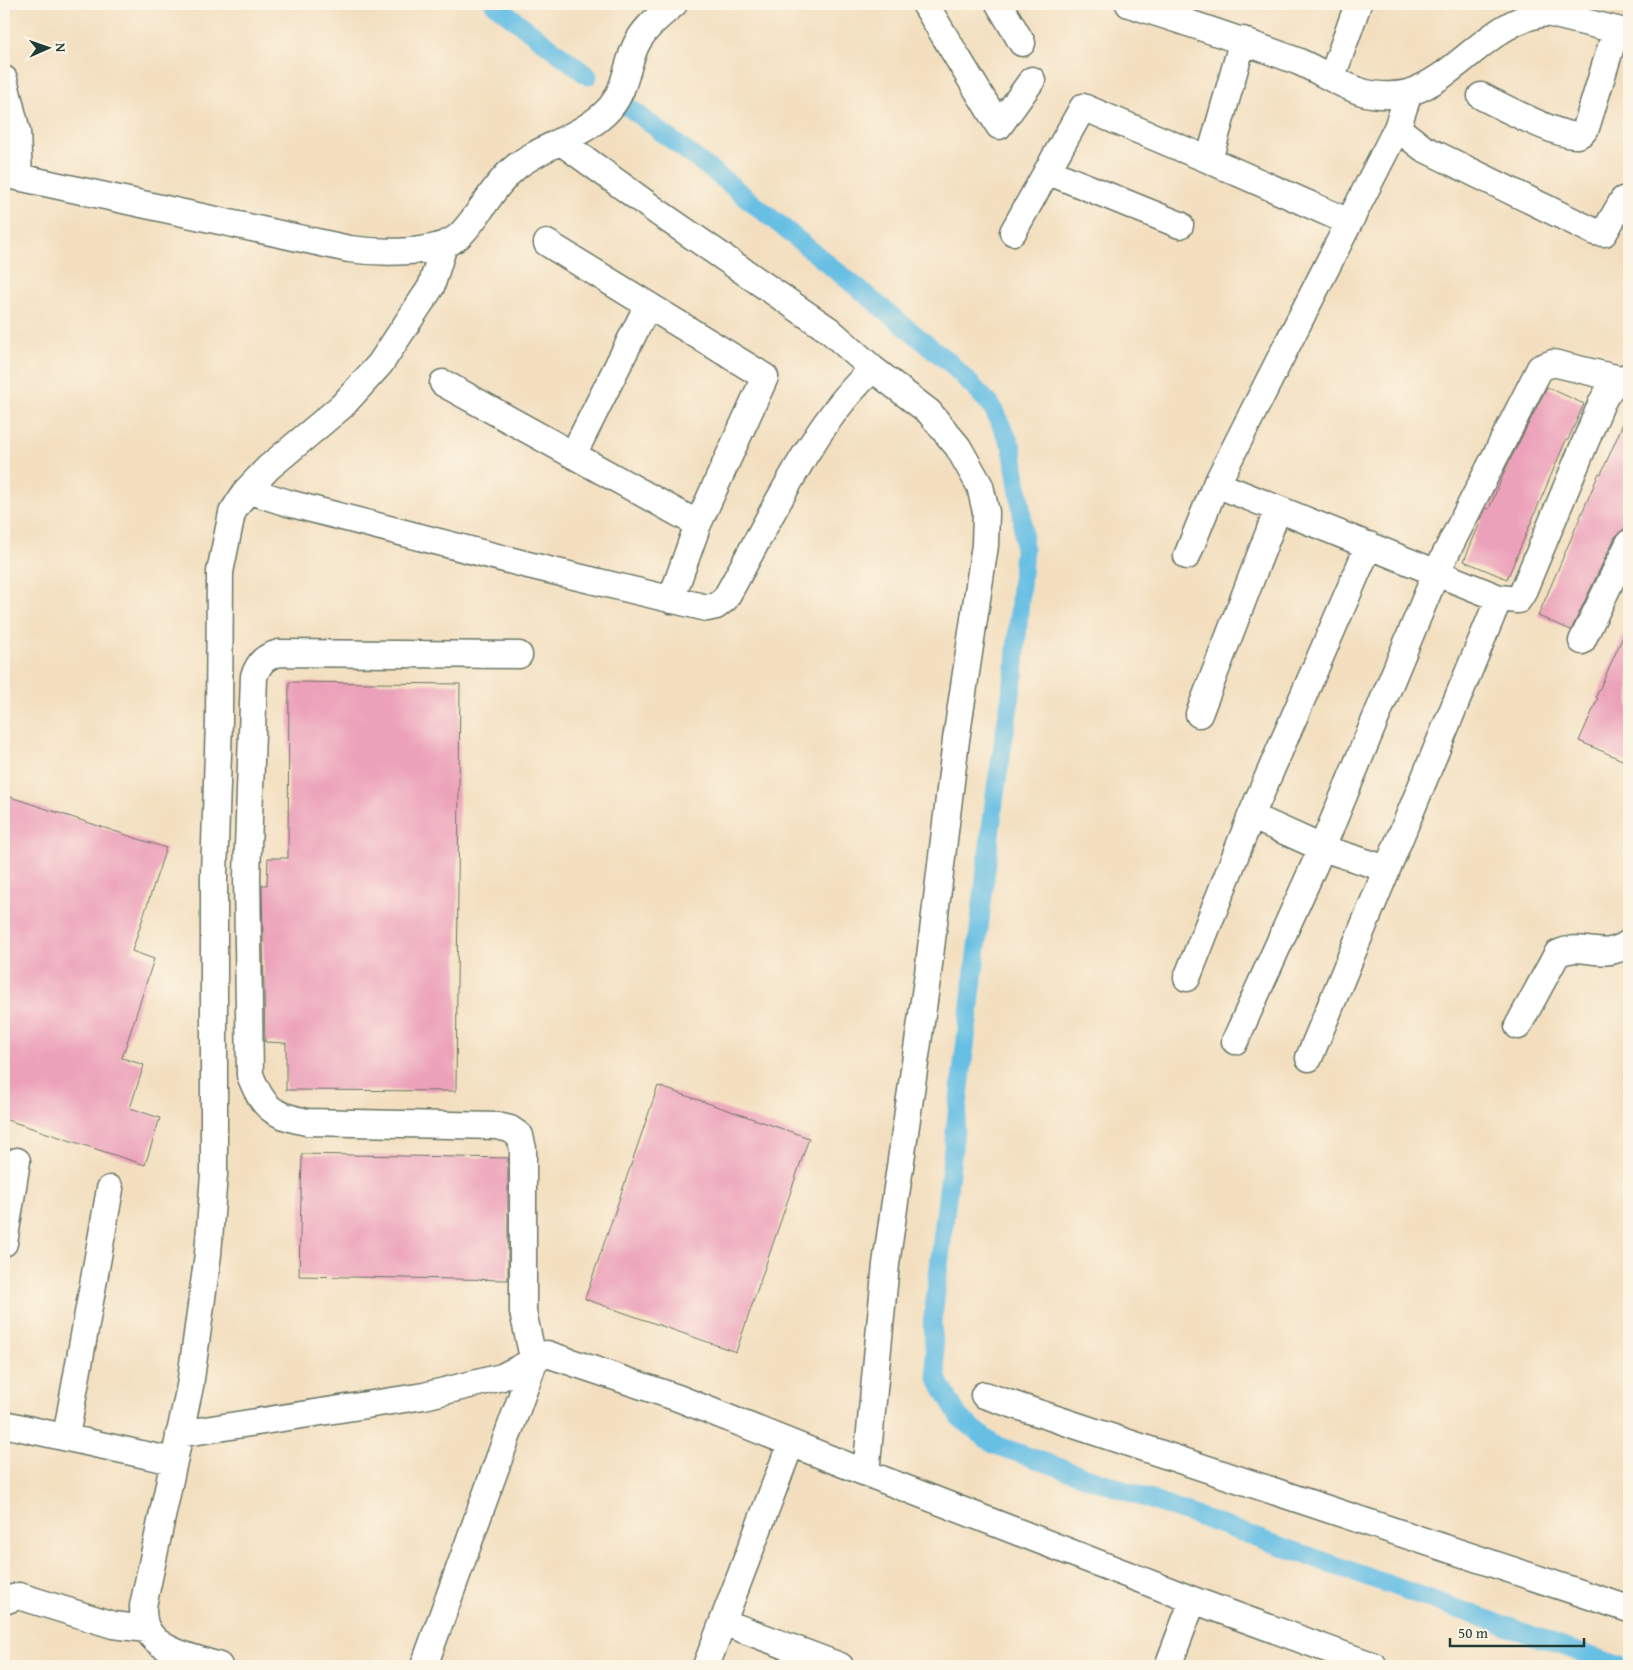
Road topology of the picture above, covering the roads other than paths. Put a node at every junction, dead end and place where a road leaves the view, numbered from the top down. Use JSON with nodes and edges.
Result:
{"nodes":[{"id":1,"x":674,"y":4,"type":"edge"},
{"id":2,"x":925,"y":4,"type":"edge"},
{"id":3,"x":999,"y":4,"type":"edge"},
{"id":4,"x":1129,"y":4,"type":"edge"},
{"id":5,"x":1358,"y":4,"type":"edge"},
{"id":6,"x":1538,"y":9,"type":"edge"},
{"id":7,"x":1623,"y":31,"type":"edge"},
{"id":8,"x":1243,"y":40,"type":"junction"},
{"id":9,"x":1022,"y":44,"type":"dead end"},
{"id":10,"x":1332,"y":77,"type":"junction"},
{"id":11,"x":4,"y":79,"type":"edge"},
{"id":12,"x":1032,"y":80,"type":"dead end"},
{"id":13,"x":1409,"y":93,"type":"junction"},
{"id":14,"x":1481,"y":96,"type":"dead end"},
{"id":15,"x":1397,"y":128,"type":"junction"},
{"id":16,"x":560,"y":141,"type":"junction"},
{"id":17,"x":1209,"y":160,"type":"junction"},
{"id":18,"x":1047,"y":171,"type":"junction"},
{"id":19,"x":12,"y":175,"type":"edge"},
{"id":20,"x":1629,"y":198,"type":"edge"},
{"id":21,"x":1349,"y":222,"type":"junction"},
{"id":22,"x":1180,"y":225,"type":"dead end"},
{"id":23,"x":1012,"y":232,"type":"dead end"},
{"id":24,"x":547,"y":244,"type":"dead end"},
{"id":25,"x":444,"y":245,"type":"junction"},
{"id":26,"x":648,"y":305,"type":"junction"},
{"id":27,"x":873,"y":369,"type":"junction"},
{"id":28,"x":1625,"y":378,"type":"edge"},
{"id":29,"x":443,"y":384,"type":"dead end"},
{"id":30,"x":573,"y":455,"type":"junction"},
{"id":31,"x":1216,"y":484,"type":"junction"},
{"id":32,"x":247,"y":490,"type":"junction"},
{"id":33,"x":1278,"y":509,"type":"junction"},
{"id":34,"x":698,"y":524,"type":"junction"},
{"id":35,"x":1629,"y":543,"type":"edge"},
{"id":36,"x":1369,"y":545,"type":"junction"},
{"id":37,"x":1187,"y":556,"type":"dead end"},
{"id":38,"x":1436,"y":573,"type":"junction"},
{"id":39,"x":1498,"y":598,"type":"junction"},
{"id":40,"x":671,"y":600,"type":"junction"},
{"id":41,"x":1582,"y":641,"type":"dead end"},
{"id":42,"x":519,"y":655,"type":"dead end"},
{"id":43,"x":1199,"y":714,"type":"dead end"},
{"id":44,"x":1251,"y":816,"type":"junction"},
{"id":45,"x":1322,"y":848,"type":"junction"},
{"id":46,"x":1387,"y":869,"type":"junction"},
{"id":47,"x":1629,"y":943,"type":"edge"},
{"id":48,"x":1187,"y":978,"type":"dead end"},
{"id":49,"x":1518,"y":1026,"type":"dead end"},
{"id":50,"x":1235,"y":1042,"type":"dead end"},
{"id":51,"x":1309,"y":1058,"type":"dead end"},
{"id":52,"x":17,"y":1161,"type":"dead end"},
{"id":53,"x":110,"y":1189,"type":"dead end"},
{"id":54,"x":4,"y":1243,"type":"edge"},
{"id":55,"x":534,"y":1362,"type":"junction"},
{"id":56,"x":984,"y":1395,"type":"dead end"},
{"id":57,"x":4,"y":1424,"type":"edge"},
{"id":58,"x":179,"y":1434,"type":"junction"},
{"id":59,"x":66,"y":1437,"type":"junction"},
{"id":60,"x":791,"y":1443,"type":"junction"},
{"id":61,"x":173,"y":1461,"type":"junction"},
{"id":62,"x":866,"y":1473,"type":"junction"},
{"id":63,"x":1193,"y":1600,"type":"junction"},
{"id":64,"x":4,"y":1601,"type":"edge"},
{"id":65,"x":1629,"y":1608,"type":"edge"},
{"id":66,"x":723,"y":1622,"type":"junction"},
{"id":67,"x":147,"y":1629,"type":"junction"},
{"id":68,"x":219,"y":1666,"type":"edge"},
{"id":69,"x":424,"y":1666,"type":"edge"},
{"id":70,"x":706,"y":1666,"type":"edge"},
{"id":71,"x":840,"y":1666,"type":"edge"},
{"id":72,"x":1168,"y":1666,"type":"edge"},
{"id":73,"x":1374,"y":1666,"type":"edge"}],
"edges":[{"from":1,"to":16,"type":"street"},
{"from":2,"to":12,"type":"street"},
{"from":3,"to":9,"type":"street"},
{"from":4,"to":8,"type":"street"},
{"from":5,"to":10,"type":"street"},
{"from":6,"to":7,"type":"street"},
{"from":6,"to":13,"type":"street"},
{"from":7,"to":14,"type":"street"},
{"from":8,"to":10,"type":"street"},
{"from":8,"to":17,"type":"street"},
{"from":10,"to":13,"type":"street"},
{"from":11,"to":19,"type":"street"},
{"from":13,"to":15,"type":"street"},
{"from":15,"to":20,"type":"street"},
{"from":15,"to":21,"type":"street"},
{"from":16,"to":25,"type":"street"},
{"from":16,"to":27,"type":"street"},
{"from":17,"to":18,"type":"street"},
{"from":17,"to":21,"type":"street"},
{"from":18,"to":22,"type":"street"},
{"from":18,"to":23,"type":"street"},
{"from":19,"to":25,"type":"street"},
{"from":21,"to":31,"type":"street"},
{"from":24,"to":26,"type":"street"},
{"from":25,"to":32,"type":"street"},
{"from":26,"to":30,"type":"street"},
{"from":26,"to":34,"type":"street"},
{"from":27,"to":40,"type":"street"},
{"from":27,"to":62,"type":"street"},
{"from":28,"to":38,"type":"street"},
{"from":28,"to":39,"type":"street"},
{"from":29,"to":30,"type":"street"},
{"from":30,"to":34,"type":"street"},
{"from":31,"to":33,"type":"street"},
{"from":31,"to":37,"type":"street"},
{"from":32,"to":40,"type":"street"},
{"from":32,"to":58,"type":"street"},
{"from":33,"to":36,"type":"street"},
{"from":33,"to":43,"type":"street"},
{"from":34,"to":40,"type":"street"},
{"from":35,"to":41,"type":"street"},
{"from":36,"to":38,"type":"street"},
{"from":36,"to":44,"type":"street"},
{"from":38,"to":39,"type":"street"},
{"from":38,"to":45,"type":"street"},
{"from":39,"to":46,"type":"street"},
{"from":42,"to":55,"type":"street"},
{"from":44,"to":45,"type":"street"},
{"from":44,"to":48,"type":"street"},
{"from":45,"to":46,"type":"street"},
{"from":45,"to":50,"type":"street"},
{"from":46,"to":51,"type":"street"},
{"from":47,"to":49,"type":"street"},
{"from":52,"to":54,"type":"street"},
{"from":53,"to":59,"type":"street"},
{"from":55,"to":58,"type":"street"},
{"from":55,"to":60,"type":"street"},
{"from":55,"to":69,"type":"street"},
{"from":56,"to":65,"type":"street"},
{"from":57,"to":59,"type":"street"},
{"from":58,"to":61,"type":"street"},
{"from":59,"to":61,"type":"street"},
{"from":60,"to":62,"type":"street"},
{"from":60,"to":66,"type":"street"},
{"from":61,"to":67,"type":"street"},
{"from":62,"to":63,"type":"street"},
{"from":63,"to":72,"type":"street"},
{"from":63,"to":73,"type":"street"},
{"from":64,"to":67,"type":"street"},
{"from":66,"to":70,"type":"street"},
{"from":66,"to":71,"type":"street"},
{"from":67,"to":68,"type":"street"}]}
